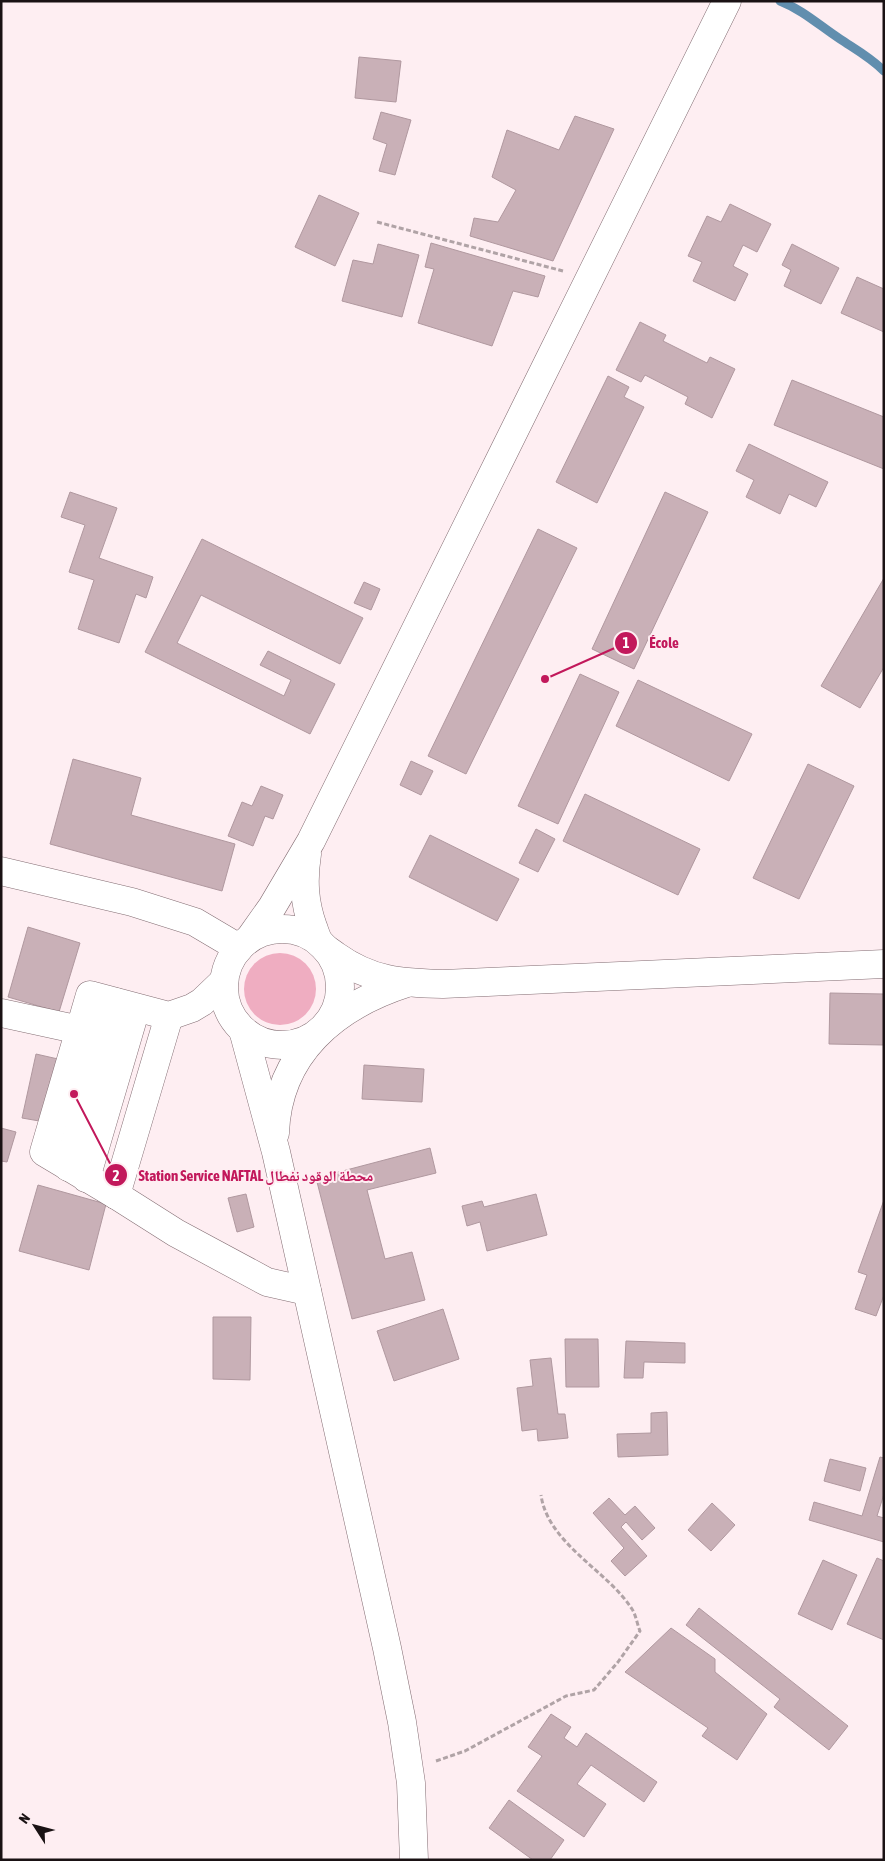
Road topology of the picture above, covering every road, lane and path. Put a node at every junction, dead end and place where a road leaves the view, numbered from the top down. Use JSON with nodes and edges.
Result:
{"nodes":[{"id":1,"x":723,"y":9,"type":"edge"},
{"id":2,"x":378,"y":222,"type":"dead end"},
{"id":3,"x":590,"y":278,"type":"junction"},
{"id":4,"x":311,"y":841,"type":"junction"},
{"id":5,"x":1,"y":871,"type":"edge"},
{"id":6,"x":244,"y":943,"type":"junction"},
{"id":7,"x":320,"y":944,"type":"junction"},
{"id":8,"x":884,"y":964,"type":"edge"},
{"id":9,"x":224,"y":981,"type":"junction"},
{"id":10,"x":406,"y":984,"type":"junction"},
{"id":11,"x":126,"y":1005,"type":"junction"},
{"id":12,"x":1,"y":1012,"type":"edge"},
{"id":13,"x":169,"y":1016,"type":"junction"},
{"id":14,"x":80,"y":1030,"type":"junction"},
{"id":15,"x":243,"y":1030,"type":"junction"},
{"id":16,"x":317,"y":1033,"type":"junction"},
{"id":17,"x":276,"y":1152,"type":"junction"},
{"id":18,"x":77,"y":1172,"type":"junction"},
{"id":19,"x":116,"y":1194,"type":"junction"},
{"id":20,"x":307,"y":1291,"type":"junction"},
{"id":21,"x":541,"y":1495,"type":"dead end"},
{"id":22,"x":409,"y":1770,"type":"junction"},
{"id":23,"x":414,"y":1860,"type":"edge"}],
"edges":[{"from":1,"to":3,"type":"main road"},
{"from":2,"to":3,"type":"path"},
{"from":3,"to":4,"type":"main road"},
{"from":4,"to":6,"type":"main road"},
{"from":4,"to":7,"type":"main road"},
{"from":5,"to":6,"type":"main road"},
{"from":6,"to":7,"type":"main road"},
{"from":6,"to":9,"type":"main road"},
{"from":7,"to":10,"type":"main road"},
{"from":7,"to":16,"type":"main road"},
{"from":8,"to":10,"type":"main road"},
{"from":9,"to":13,"type":"main road"},
{"from":9,"to":15,"type":"main road"},
{"from":10,"to":16,"type":"main road"},
{"from":11,"to":13,"type":"main road"},
{"from":11,"to":14,"type":"main road"},
{"from":11,"to":18,"type":"main road"},
{"from":12,"to":14,"type":"main road"},
{"from":13,"to":19,"type":"main road"},
{"from":14,"to":18,"type":"main road"},
{"from":15,"to":16,"type":"main road"},
{"from":15,"to":17,"type":"main road"},
{"from":16,"to":17,"type":"main road"},
{"from":17,"to":20,"type":"main road"},
{"from":18,"to":19,"type":"main road"},
{"from":19,"to":20,"type":"main road"},
{"from":20,"to":22,"type":"main road"},
{"from":21,"to":22,"type":"path"},
{"from":22,"to":23,"type":"main road"}]}
